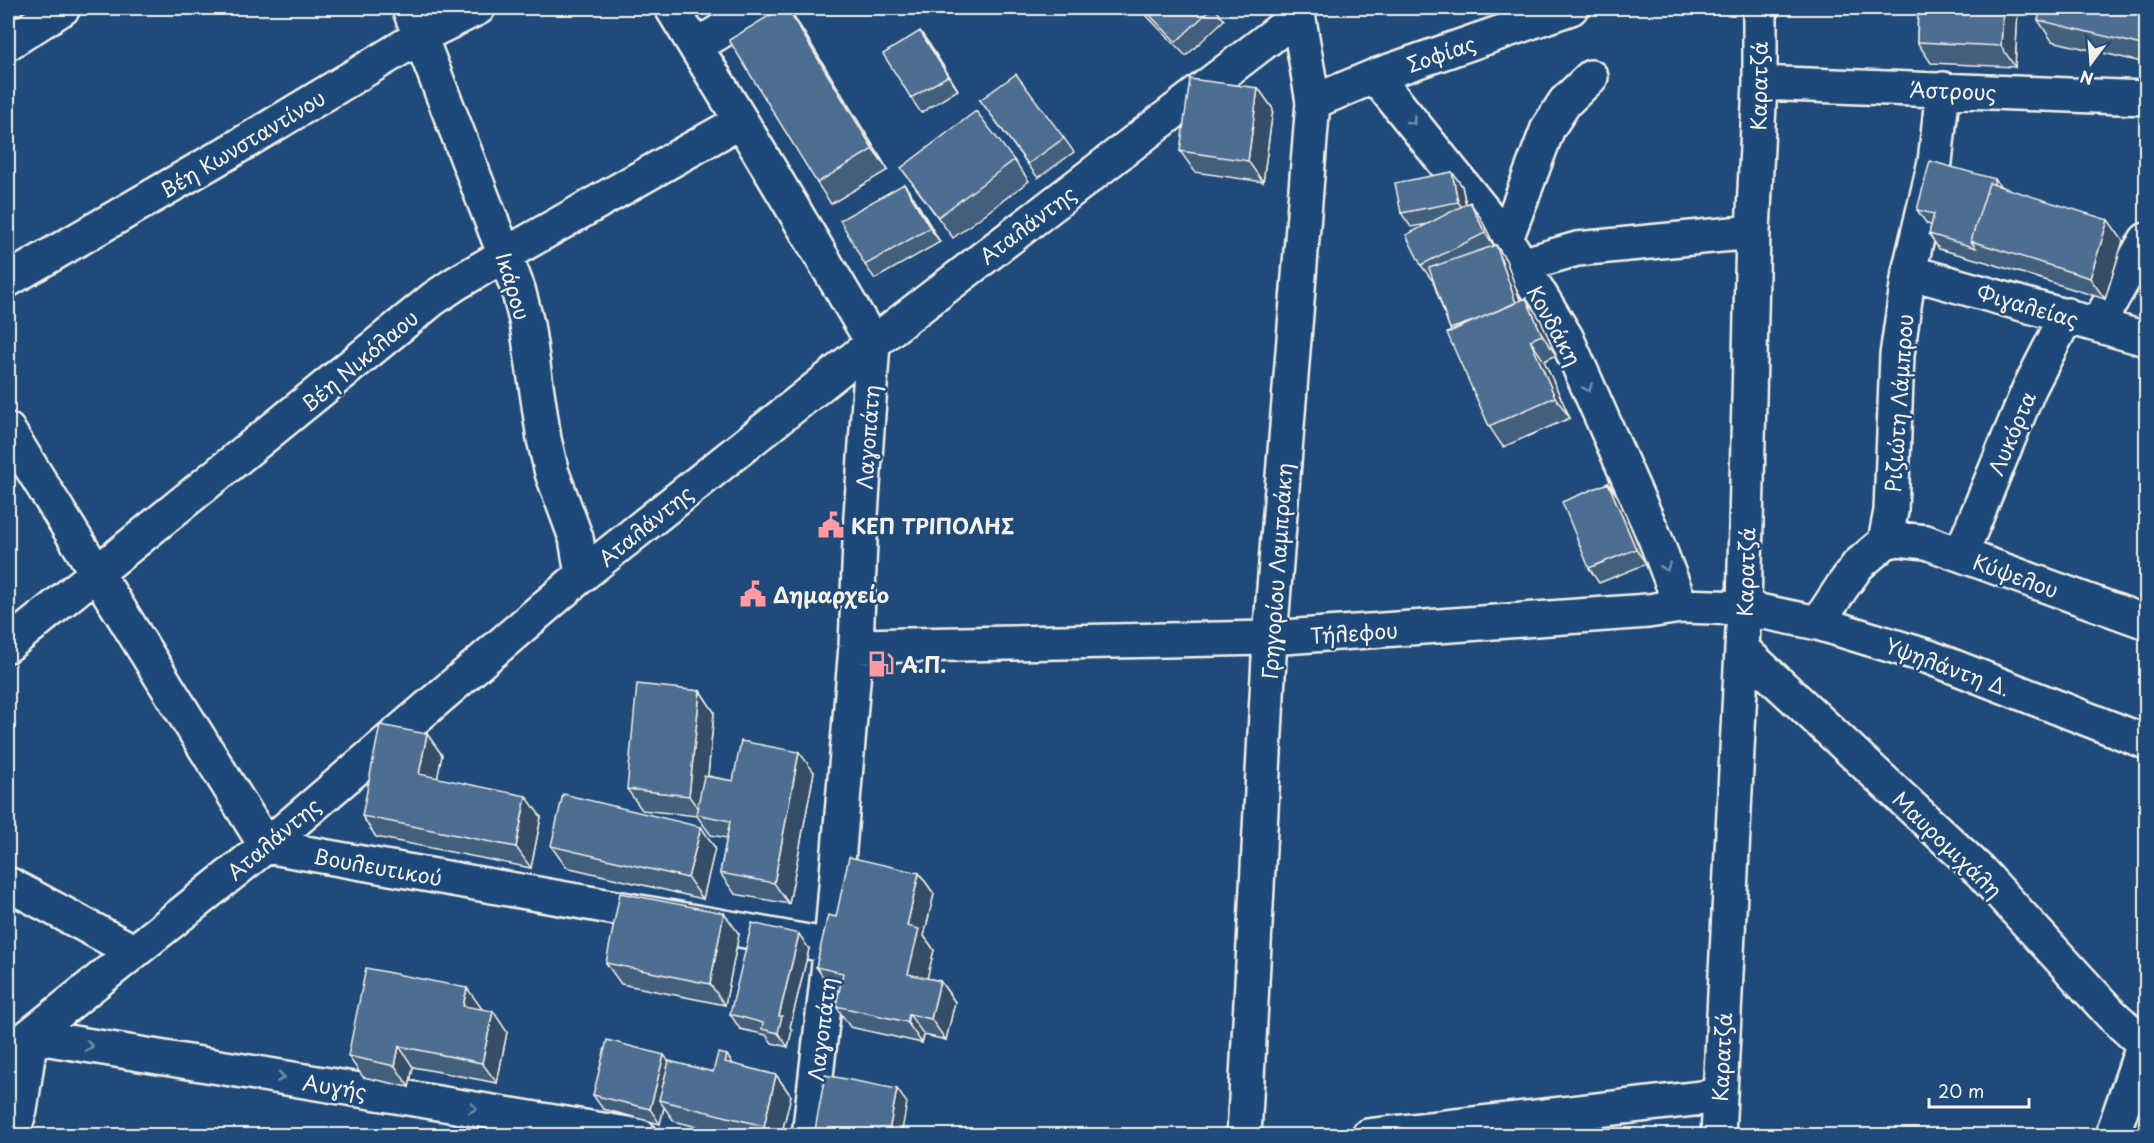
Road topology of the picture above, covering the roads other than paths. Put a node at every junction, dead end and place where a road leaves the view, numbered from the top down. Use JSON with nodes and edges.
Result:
{"nodes":[{"id":1,"x":63,"y":8,"type":"edge"},
{"id":2,"x":478,"y":8,"type":"edge"},
{"id":3,"x":672,"y":8,"type":"edge"},
{"id":4,"x":759,"y":8,"type":"edge"},
{"id":5,"x":1571,"y":8,"type":"edge"},
{"id":6,"x":1760,"y":8,"type":"edge"},
{"id":7,"x":1297,"y":12,"type":"edge"},
{"id":8,"x":415,"y":22,"type":"edge"},
{"id":9,"x":8,"y":43,"type":"edge"},
{"id":10,"x":696,"y":46,"type":"junction"},
{"id":11,"x":1375,"y":76,"type":"junction"},
{"id":12,"x":1591,"y":77,"type":"dead end"},
{"id":13,"x":1760,"y":83,"type":"junction"},
{"id":14,"x":1943,"y":89,"type":"junction"},
{"id":15,"x":2146,"y":98,"type":"edge"},
{"id":16,"x":1313,"y":102,"type":"junction"},
{"id":17,"x":741,"y":121,"type":"junction"},
{"id":18,"x":1753,"y":232,"type":"junction"},
{"id":19,"x":2146,"y":240,"type":"edge"},
{"id":20,"x":1514,"y":252,"type":"junction"},
{"id":21,"x":506,"y":254,"type":"junction"},
{"id":22,"x":1909,"y":272,"type":"junction"},
{"id":23,"x":8,"y":280,"type":"edge"},
{"id":24,"x":2082,"y":320,"type":"junction"},
{"id":25,"x":2146,"y":339,"type":"edge"},
{"id":26,"x":873,"y":343,"type":"junction"},
{"id":27,"x":8,"y":429,"type":"edge"},
{"id":28,"x":1885,"y":542,"type":"junction"},
{"id":29,"x":1961,"y":554,"type":"junction"},
{"id":30,"x":96,"y":570,"type":"junction"},
{"id":31,"x":582,"y":575,"type":"junction"},
{"id":32,"x":1681,"y":606,"type":"junction"},
{"id":33,"x":1744,"y":608,"type":"junction"},
{"id":34,"x":2146,"y":622,"type":"edge"},
{"id":35,"x":1818,"y":623,"type":"junction"},
{"id":36,"x":1270,"y":638,"type":"junction"},
{"id":37,"x":8,"y":645,"type":"edge"},
{"id":38,"x":856,"y":646,"type":"junction"},
{"id":39,"x":1742,"y":649,"type":"junction"},
{"id":40,"x":2146,"y":742,"type":"edge"},
{"id":41,"x":266,"y":846,"type":"junction"},
{"id":42,"x":8,"y":884,"type":"edge"},
{"id":43,"x":831,"y":946,"type":"junction"},
{"id":44,"x":133,"y":951,"type":"junction"},
{"id":45,"x":2146,"y":1042,"type":"edge"},
{"id":46,"x":19,"y":1045,"type":"edge"},
{"id":47,"x":1719,"y":1096,"type":"junction"},
{"id":48,"x":12,"y":1136,"type":"edge"},
{"id":49,"x":639,"y":1136,"type":"edge"},
{"id":50,"x":809,"y":1136,"type":"edge"},
{"id":51,"x":1244,"y":1136,"type":"edge"},
{"id":52,"x":1368,"y":1136,"type":"edge"},
{"id":53,"x":1718,"y":1136,"type":"edge"},
{"id":54,"x":2112,"y":1136,"type":"edge"}],
"edges":[{"from":1,"to":9,"type":"street"},
{"from":2,"to":8,"type":"street","name":"Βέη Κωνσταντίνου"},
{"from":3,"to":10,"type":"street"},
{"from":4,"to":10,"type":"street"},
{"from":5,"to":11,"type":"street","name":"Σοφίας"},
{"from":6,"to":13,"type":"street","name":"Καρατζά"},
{"from":7,"to":16,"type":"street","name":"Γρηγορίου Λαμπράκη"},
{"from":7,"to":26,"type":"street","name":"Αταλάντης"},
{"from":8,"to":21,"type":"street","name":"Ικάρου"},
{"from":8,"to":23,"type":"street","name":"Βέη Κωνσταντίνου"},
{"from":10,"to":17,"type":"street"},
{"from":11,"to":16,"type":"street","name":"Σοφίας"},
{"from":11,"to":20,"type":"street","name":"Κονδάκη","one_way":true},
{"from":12,"to":20,"type":"street"},
{"from":13,"to":14,"type":"street","name":"Άστρους"},
{"from":13,"to":18,"type":"street","name":"Καρατζά"},
{"from":14,"to":15,"type":"street","name":"Άστρους"},
{"from":14,"to":22,"type":"street","name":"Ριζιώτη Λάμπρου"},
{"from":16,"to":36,"type":"street","name":"Γρηγορίου Λαμπράκη"},
{"from":17,"to":21,"type":"street","name":"Βέη Νικόλαου"},
{"from":17,"to":26,"type":"street"},
{"from":18,"to":20,"type":"street"},
{"from":18,"to":33,"type":"street","name":"Καρατζά"},
{"from":19,"to":24,"type":"street","name":"Λυκόρτα"},
{"from":20,"to":32,"type":"street","name":"Κονδάκη","one_way":true},
{"from":21,"to":30,"type":"street","name":"Βέη Νικόλαου"},
{"from":21,"to":31,"type":"street","name":"Ικάρου"},
{"from":22,"to":24,"type":"street","name":"Φιγαλείας"},
{"from":22,"to":28,"type":"street","name":"Ριζιώτη Λάμπρου"},
{"from":24,"to":25,"type":"street","name":"Φιγαλείας"},
{"from":24,"to":29,"type":"street","name":"Λυκόρτα"},
{"from":26,"to":31,"type":"street","name":"Αταλάντης"},
{"from":26,"to":38,"type":"street","name":"Λαγοπάτη"},
{"from":27,"to":30,"type":"street"},
{"from":28,"to":29,"type":"street","name":"Κύψελου"},
{"from":28,"to":35,"type":"street"},
{"from":29,"to":34,"type":"street","name":"Κύψελου"},
{"from":30,"to":37,"type":"street","name":"Βέη Νικόλαου"},
{"from":30,"to":41,"type":"street"},
{"from":31,"to":41,"type":"street","name":"Αταλάντης"},
{"from":32,"to":33,"type":"street","name":"Τήλεφου"},
{"from":32,"to":36,"type":"street","name":"Τήλεφου"},
{"from":33,"to":35,"type":"street","name":"Υψηλάντη Δ."},
{"from":33,"to":39,"type":"street","name":"Καρατζά"},
{"from":35,"to":40,"type":"street","name":"Υψηλάντη Δ."},
{"from":36,"to":38,"type":"street","name":"Τήλεφου"},
{"from":36,"to":51,"type":"street","name":"Γρηγορίου Λαμπράκη"},
{"from":38,"to":43,"type":"street","name":"Λαγοπάτη"},
{"from":39,"to":45,"type":"street","name":"Μαυρομιχάλη"},
{"from":39,"to":47,"type":"street","name":"Καρατζά"},
{"from":41,"to":43,"type":"street","name":"Βουλευτικού"},
{"from":41,"to":44,"type":"street","name":"Αταλάντης"},
{"from":42,"to":44,"type":"street"},
{"from":43,"to":50,"type":"street","name":"Λαγοπάτη"},
{"from":44,"to":46,"type":"street","name":"Αταλάντης"},
{"from":45,"to":54,"type":"street"},
{"from":46,"to":48,"type":"street"},
{"from":46,"to":49,"type":"street","name":"Αυγής","one_way":true},
{"from":47,"to":52,"type":"street"},
{"from":47,"to":53,"type":"street","name":"Καρατζά"}]}
